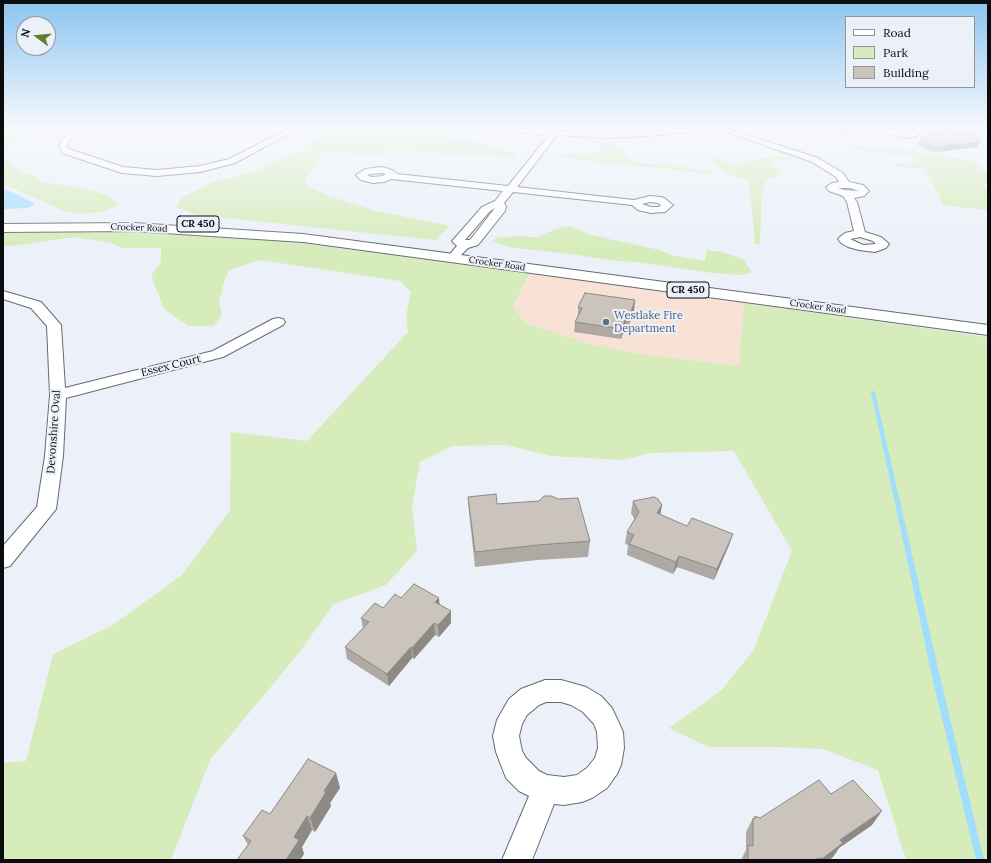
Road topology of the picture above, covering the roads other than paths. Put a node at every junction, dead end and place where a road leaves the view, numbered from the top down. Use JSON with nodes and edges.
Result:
{"nodes":[{"id":1,"x":117,"y":168,"type":"edge"},
{"id":2,"x":203,"y":168,"type":"edge"},
{"id":3,"x":527,"y":168,"type":"edge"},
{"id":4,"x":829,"y":168,"type":"edge"},
{"id":5,"x":390,"y":176,"type":"dead end"},
{"id":6,"x":510,"y":189,"type":"junction"},
{"id":7,"x":637,"y":203,"type":"dead end"},
{"id":8,"x":3,"y":223,"type":"edge"},
{"id":9,"x":3,"y":228,"type":"edge"},
{"id":10,"x":860,"y":234,"type":"dead end"},
{"id":11,"x":458,"y":252,"type":"junction"},
{"id":12,"x":3,"y":295,"type":"edge"},
{"id":13,"x":988,"y":321,"type":"edge"},
{"id":14,"x":278,"y":322,"type":"dead end"},
{"id":15,"x":988,"y":330,"type":"edge"},
{"id":16,"x":58,"y":395,"type":"junction"},
{"id":17,"x":3,"y":560,"type":"edge"},
{"id":18,"x":546,"y":789,"type":"dead end"},
{"id":19,"x":517,"y":860,"type":"edge"}],
"edges":[{"from":1,"to":2,"type":"street"},
{"from":3,"to":6,"type":"street"},
{"from":4,"to":10,"type":"street"},
{"from":5,"to":6,"type":"street"},
{"from":6,"to":7,"type":"street"},
{"from":6,"to":11,"type":"street"},
{"from":8,"to":11,"type":"main road","name":"Crocker Road","number":"CR 450"},
{"from":9,"to":11,"type":"main road","name":"Crocker Road","number":"CR 450"},
{"from":11,"to":13,"type":"main road","name":"Crocker Road"},
{"from":11,"to":15,"type":"main road","name":"Crocker Road","number":"CR 450"},
{"from":12,"to":16,"type":"street","name":"Devonshire Oval"},
{"from":14,"to":16,"type":"street","name":"Essex Court"},
{"from":16,"to":17,"type":"street","name":"Devonshire Oval"},
{"from":18,"to":19,"type":"street"}]}
